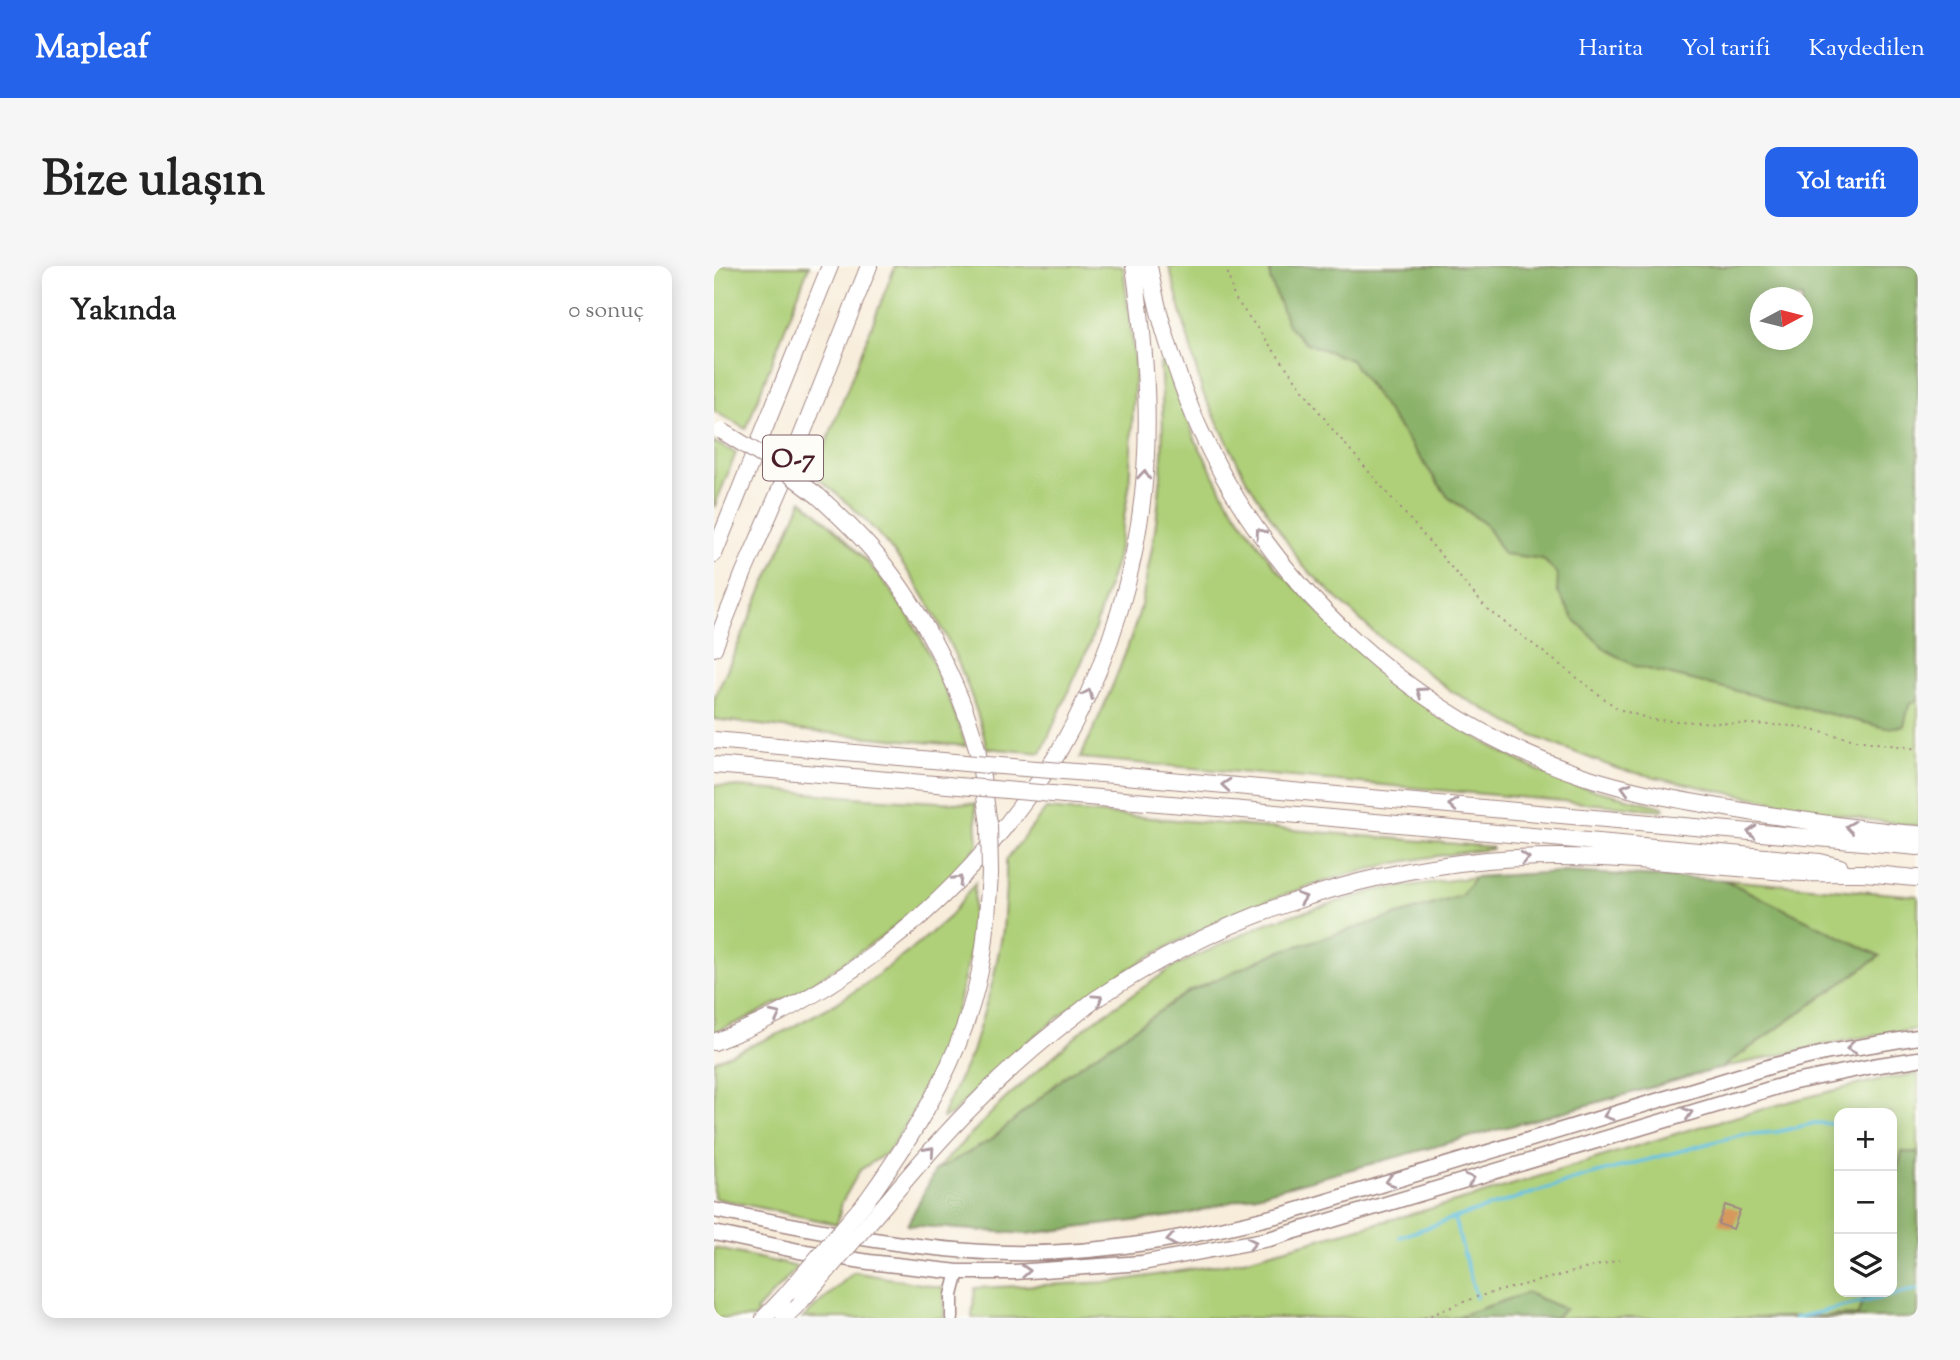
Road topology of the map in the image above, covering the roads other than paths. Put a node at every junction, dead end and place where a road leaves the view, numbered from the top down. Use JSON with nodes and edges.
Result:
{"nodes":[{"id":1,"x":830,"y":266,"type":"edge"},
{"id":2,"x":869,"y":266,"type":"edge"},
{"id":3,"x":1135,"y":266,"type":"edge"},
{"id":4,"x":1149,"y":266,"type":"edge"},
{"id":5,"x":718,"y":429,"type":"edge"},
{"id":6,"x":714,"y":554,"type":"edge"},
{"id":7,"x":714,"y":648,"type":"edge"},
{"id":8,"x":714,"y":740,"type":"edge"},
{"id":9,"x":714,"y":765,"type":"edge"},
{"id":10,"x":1918,"y":834,"type":"edge"},
{"id":11,"x":1918,"y":847,"type":"edge"},
{"id":12,"x":1862,"y":873,"type":"junction"},
{"id":13,"x":1918,"y":878,"type":"edge"},
{"id":14,"x":1918,"y":1037,"type":"edge"},
{"id":15,"x":714,"y":1042,"type":"edge"},
{"id":16,"x":1918,"y":1059,"type":"edge"},
{"id":17,"x":714,"y":1210,"type":"edge"},
{"id":18,"x":714,"y":1233,"type":"edge"},
{"id":19,"x":960,"y":1250,"type":"junction"},
{"id":20,"x":958,"y":1272,"type":"junction"},
{"id":21,"x":764,"y":1318,"type":"edge"},
{"id":22,"x":783,"y":1318,"type":"edge"},
{"id":23,"x":952,"y":1318,"type":"edge"},
{"id":24,"x":958,"y":1318,"type":"edge"}],
"edges":[{"from":1,"to":6,"type":"highway","number":"O-7"},
{"from":2,"to":7,"type":"highway","number":"O-7"},
{"from":15,"to":3,"type":"highway","one_way":true},
{"from":10,"to":4,"type":"highway","one_way":true},
{"from":5,"to":21,"type":"highway","bridge":true},
{"from":11,"to":8,"type":"highway","one_way":true,"bridge":true},
{"from":9,"to":12,"type":"highway","bridge":true},
{"from":12,"to":13,"type":"highway"},
{"from":22,"to":12,"type":"highway","one_way":true,"bridge":true},
{"from":14,"to":19,"type":"main road","one_way":true},
{"from":20,"to":16,"type":"main road","one_way":true},
{"from":17,"to":19,"type":"main road"},
{"from":18,"to":20,"type":"main road"},
{"from":19,"to":20,"type":"main road"},
{"from":20,"to":23,"type":"street"},
{"from":20,"to":24,"type":"street"}]}
